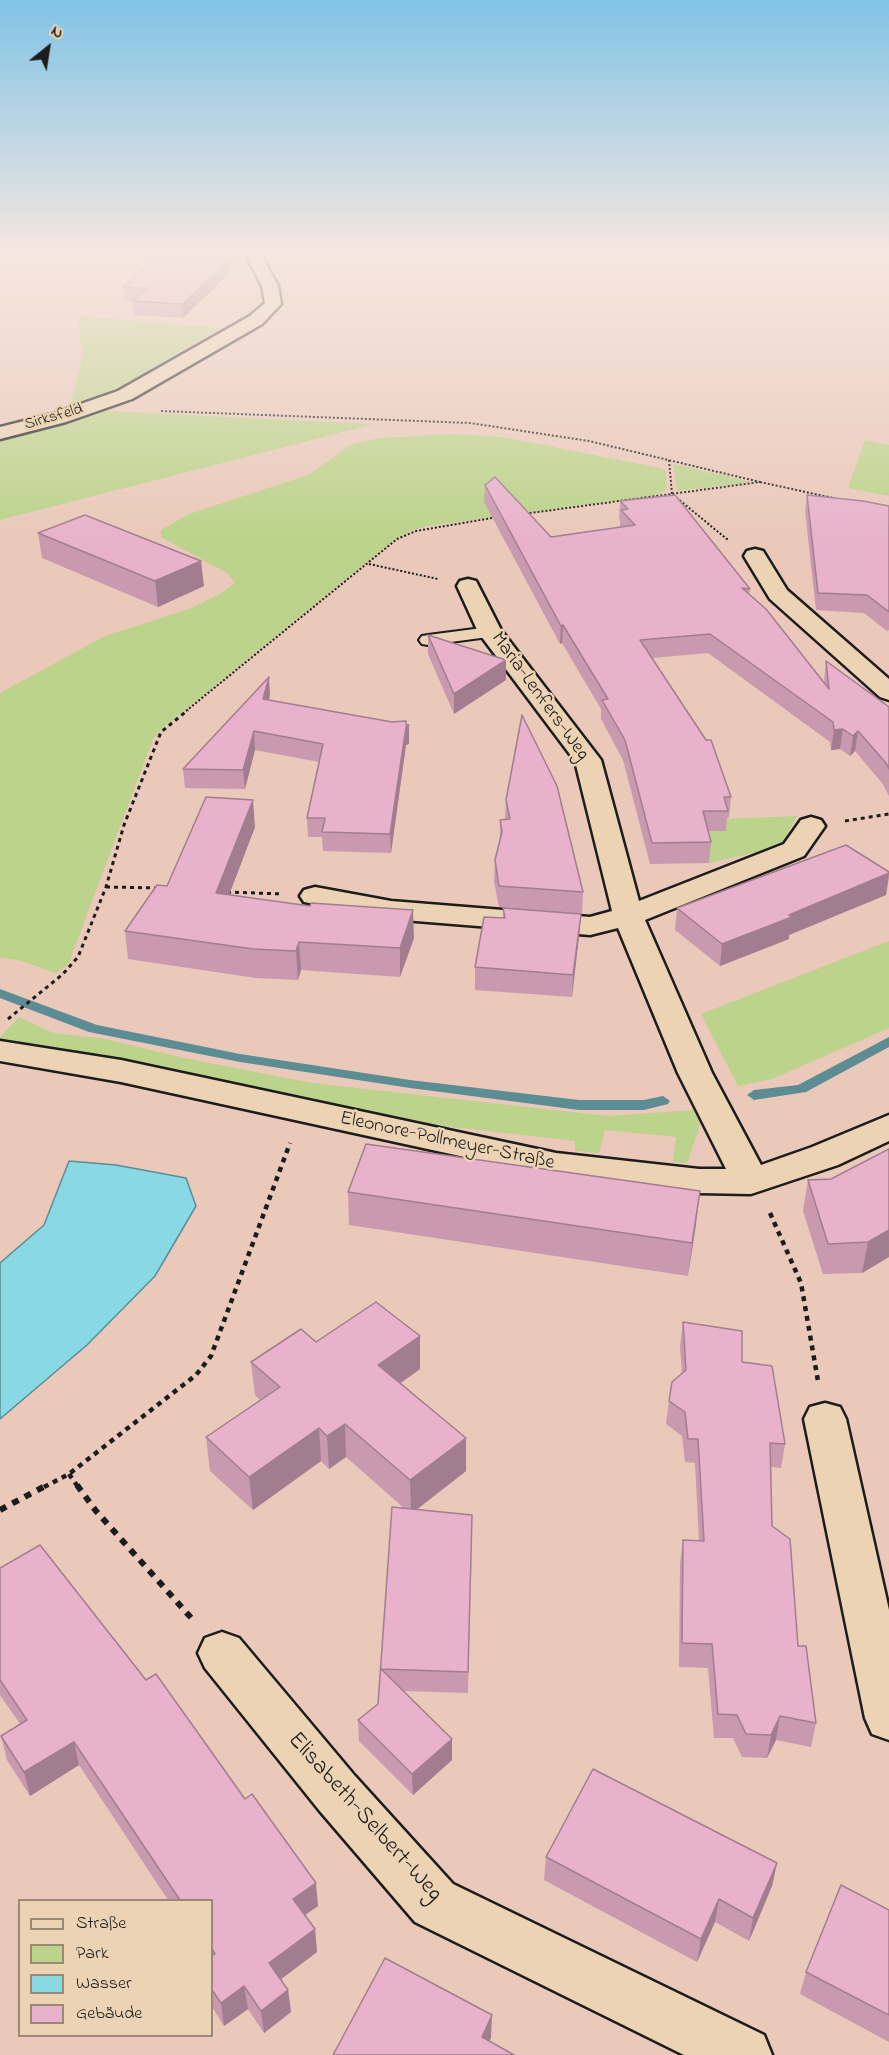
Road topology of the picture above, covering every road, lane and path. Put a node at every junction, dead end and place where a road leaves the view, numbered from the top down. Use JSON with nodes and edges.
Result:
{"nodes":[{"id":1,"x":209,"y":347,"type":"edge"},
{"id":2,"x":93,"y":407,"type":"junction"},
{"id":3,"x":0,"y":433,"type":"edge"},
{"id":4,"x":669,"y":460,"type":"junction"},
{"id":5,"x":760,"y":482,"type":"junction"},
{"id":6,"x":672,"y":494,"type":"junction"},
{"id":7,"x":842,"y":500,"type":"edge"},
{"id":8,"x":517,"y":515,"type":"edge"},
{"id":9,"x":505,"y":516,"type":"edge"},
{"id":10,"x":755,"y":556,"type":"joint"},
{"id":11,"x":368,"y":564,"type":"junction"},
{"id":12,"x":468,"y":586,"type":"joint"},
{"id":13,"x":490,"y":632,"type":"junction"},
{"id":14,"x":429,"y":640,"type":"edge"},
{"id":15,"x":885,"y":686,"type":"edge"},
{"id":16,"x":889,"y":814,"type":"edge"},
{"id":17,"x":812,"y":826,"type":"joint"},
{"id":18,"x":106,"y":887,"type":"junction"},
{"id":19,"x":164,"y":889,"type":"edge"},
{"id":20,"x":222,"y":891,"type":"edge"},
{"id":21,"x":315,"y":896,"type":"joint"},
{"id":22,"x":628,"y":916,"type":"junction"},
{"id":23,"x":13,"y":1014,"type":"dead end"},
{"id":24,"x":0,"y":1051,"type":"edge"},
{"id":25,"x":302,"y":1112,"type":"junction"},
{"id":26,"x":889,"y":1127,"type":"edge"},
{"id":27,"x":751,"y":1182,"type":"junction"},
{"id":28,"x":825,"y":1419,"type":"joint"},
{"id":29,"x":69,"y":1474,"type":"junction"},
{"id":30,"x":0,"y":1510,"type":"edge"},
{"id":31,"x":222,"y":1653,"type":"joint"},
{"id":32,"x":889,"y":1718,"type":"edge"},
{"id":33,"x":744,"y":2055,"type":"edge"}],
"edges":[{"from":1,"to":2,"type":"street","name":"Sirksfeld"},
{"from":2,"to":3,"type":"street","name":"Sirksfeld"},
{"from":2,"to":4,"type":"path"},
{"from":4,"to":5,"type":"path"},
{"from":4,"to":6,"type":"path"},
{"from":5,"to":6,"type":"path"},
{"from":5,"to":7,"type":"path"},
{"from":6,"to":8,"type":"path"},
{"from":6,"to":10,"type":"path"},
{"from":9,"to":11,"type":"path"},
{"from":10,"to":15,"type":"street"},
{"from":11,"to":12,"type":"path"},
{"from":11,"to":18,"type":"path"},
{"from":12,"to":13,"type":"street","name":"Maria-Lenfers-Weg"},
{"from":13,"to":14,"type":"lane"},
{"from":13,"to":22,"type":"street","name":"Maria-Lenfers-Weg"},
{"from":16,"to":17,"type":"path"},
{"from":17,"to":22,"type":"street"},
{"from":18,"to":19,"type":"path"},
{"from":18,"to":23,"type":"path"},
{"from":20,"to":21,"type":"path"},
{"from":21,"to":22,"type":"street"},
{"from":22,"to":27,"type":"street","name":"Maria-Lenfers-Weg"},
{"from":24,"to":25,"type":"street","name":"Eleonore-Pollmeyer-Straße"},
{"from":25,"to":27,"type":"street","name":"Eleonore-Pollmeyer-Straße"},
{"from":25,"to":29,"type":"path"},
{"from":26,"to":27,"type":"street","name":"Eleonore-Pollmeyer-Straße"},
{"from":27,"to":28,"type":"path"},
{"from":28,"to":32,"type":"street"},
{"from":29,"to":30,"type":"path"},
{"from":29,"to":31,"type":"path"},
{"from":31,"to":33,"type":"street","name":"Elisabeth-Selbert-Weg"}]}
